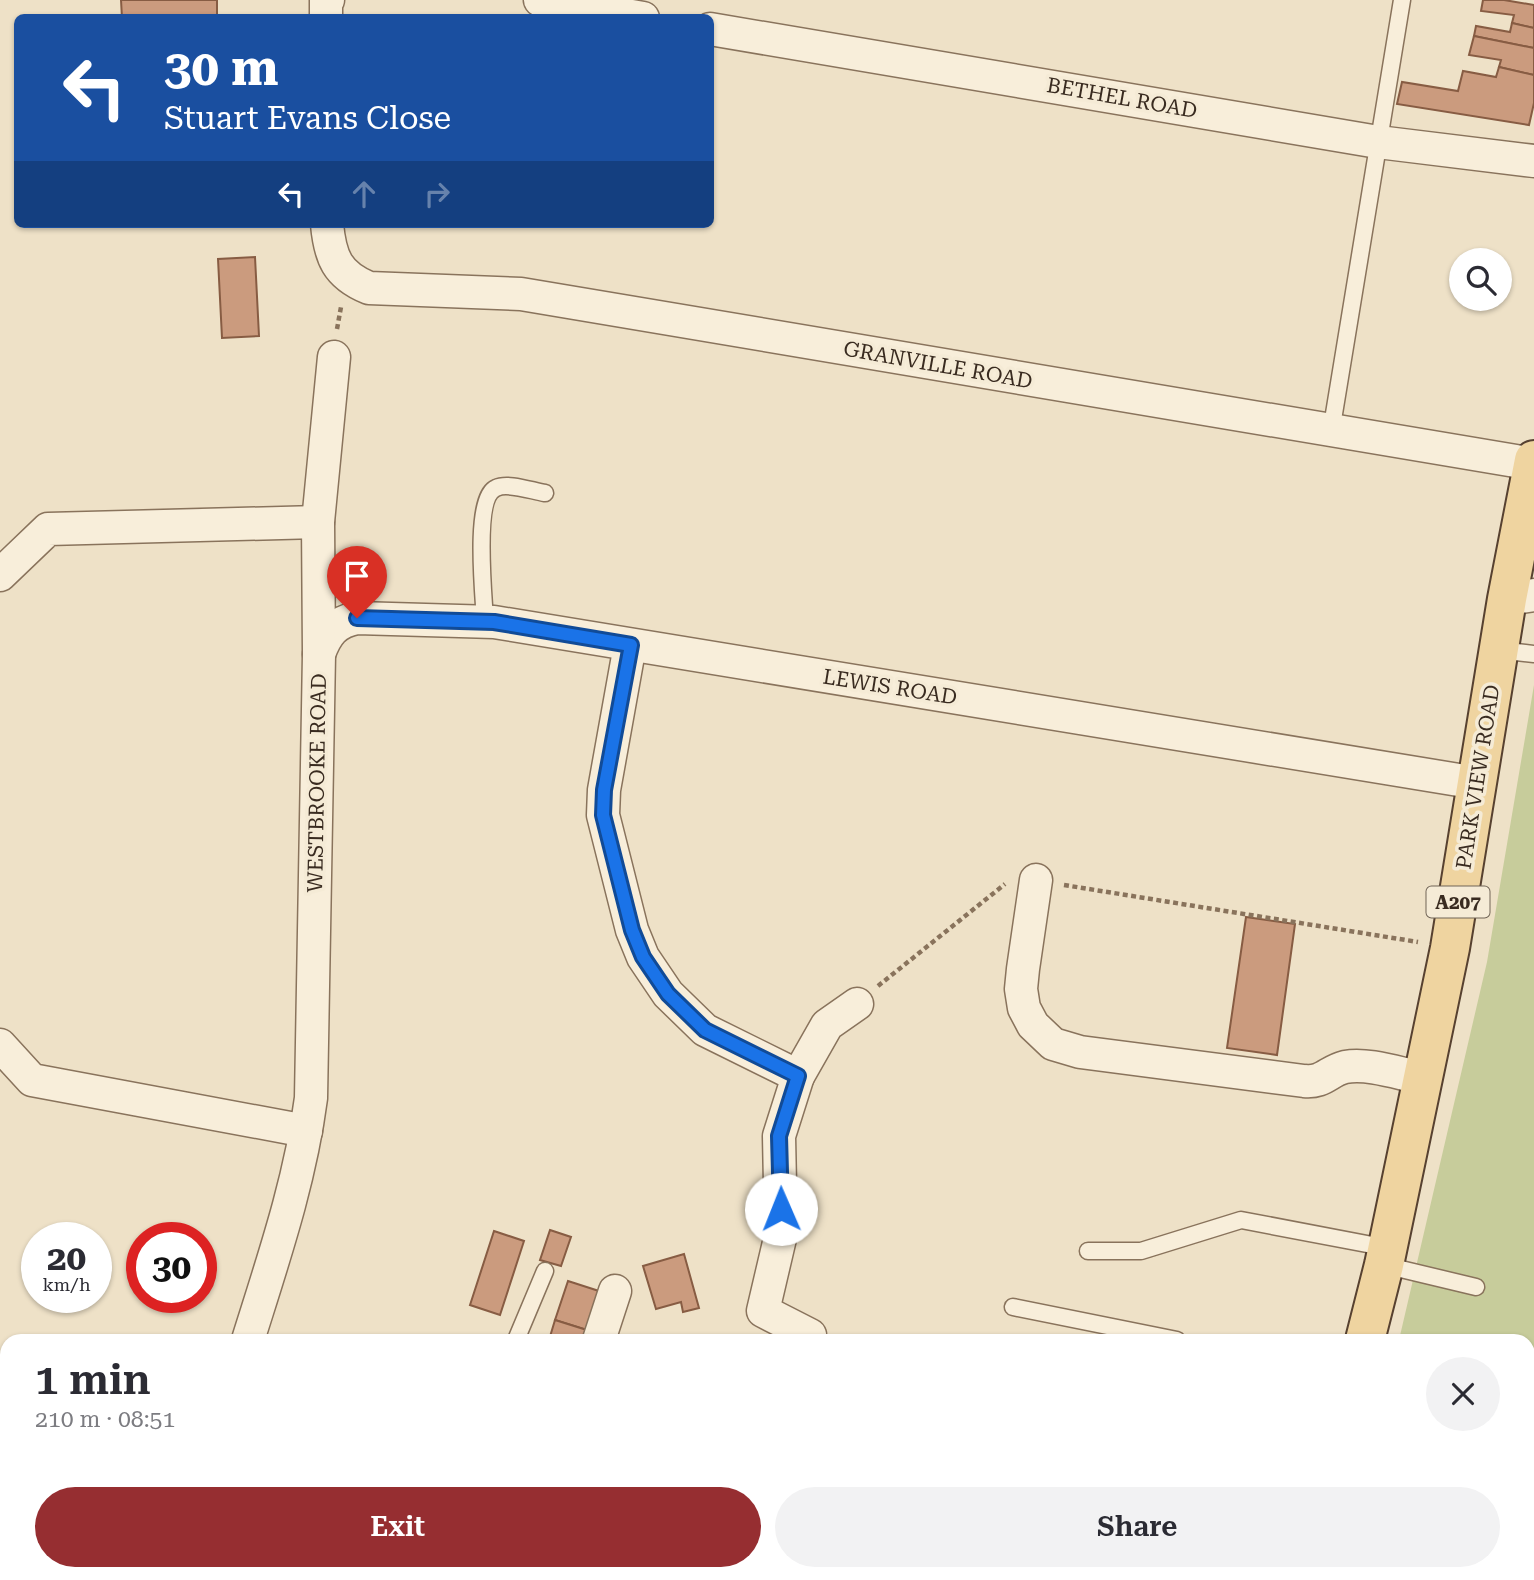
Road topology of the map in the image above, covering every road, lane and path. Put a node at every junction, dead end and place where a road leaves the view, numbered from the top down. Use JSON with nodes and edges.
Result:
{"nodes":[{"id":1,"x":540,"y":0,"type":"edge"},
{"id":2,"x":1402,"y":0,"type":"edge"},
{"id":3,"x":620,"y":14,"type":"edge"},
{"id":4,"x":714,"y":30,"type":"edge"},
{"id":5,"x":1378,"y":142,"type":"junction"},
{"id":6,"x":1534,"y":161,"type":"edge"},
{"id":7,"x":328,"y":228,"type":"edge"},
{"id":8,"x":345,"y":275,"type":"junction"},
{"id":9,"x":334,"y":357,"type":"joint"},
{"id":10,"x":1331,"y":432,"type":"junction"},
{"id":11,"x":1534,"y":462,"type":"edge"},
{"id":12,"x":545,"y":493,"type":"dead end"},
{"id":13,"x":318,"y":522,"type":"junction"},
{"id":14,"x":0,"y":575,"type":"edge"},
{"id":15,"x":1520,"y":597,"type":"edge"},
{"id":16,"x":485,"y":621,"type":"junction"},
{"id":17,"x":631,"y":645,"type":"junction"},
{"id":18,"x":1516,"y":652,"type":"edge"},
{"id":19,"x":319,"y":654,"type":"junction"},
{"id":20,"x":1477,"y":783,"type":"junction"},
{"id":21,"x":1021,"y":881,"type":"junction"},
{"id":22,"x":1450,"y":948,"type":"junction"},
{"id":23,"x":856,"y":1004,"type":"joint"},
{"id":24,"x":0,"y":1045,"type":"edge"},
{"id":25,"x":798,"y":1076,"type":"junction"},
{"id":26,"x":1422,"y":1078,"type":"junction"},
{"id":27,"x":306,"y":1131,"type":"junction"},
{"id":28,"x":1088,"y":1251,"type":"dead end"},
{"id":29,"x":1386,"y":1256,"type":"junction"},
{"id":30,"x":545,"y":1271,"type":"dead end"},
{"id":31,"x":1476,"y":1287,"type":"dead end"},
{"id":32,"x":619,"y":1304,"type":"dead end"},
{"id":33,"x":1013,"y":1307,"type":"dead end"},
{"id":34,"x":250,"y":1334,"type":"edge"},
{"id":35,"x":519,"y":1334,"type":"edge"},
{"id":36,"x":602,"y":1334,"type":"edge"},
{"id":37,"x":808,"y":1334,"type":"edge"},
{"id":38,"x":1147,"y":1334,"type":"edge"},
{"id":39,"x":1366,"y":1334,"type":"edge"}],
"edges":[{"from":1,"to":3,"type":"street"},
{"from":2,"to":5,"type":"lane"},
{"from":4,"to":5,"type":"street","name":"BETHEL ROAD"},
{"from":5,"to":6,"type":"street","name":"BETHEL ROAD"},
{"from":5,"to":10,"type":"lane"},
{"from":7,"to":8,"type":"street"},
{"from":8,"to":9,"type":"path"},
{"from":8,"to":10,"type":"street","name":"GRANVILLE ROAD"},
{"from":9,"to":13,"type":"street","name":"WESTBROOKE ROAD"},
{"from":10,"to":11,"type":"street","name":"GRANVILLE ROAD"},
{"from":11,"to":15,"type":"main road","name":"PARK VIEW ROAD","number":"A207"},
{"from":12,"to":16,"type":"lane"},
{"from":13,"to":14,"type":"street"},
{"from":13,"to":19,"type":"street","name":"WESTBROOKE ROAD"},
{"from":15,"to":18,"type":"main road","name":"PARK VIEW ROAD","number":"A207"},
{"from":16,"to":17,"type":"street","name":"LEWIS ROAD"},
{"from":16,"to":19,"type":"street","name":"LEWIS ROAD"},
{"from":17,"to":20,"type":"street","name":"LEWIS ROAD"},
{"from":17,"to":25,"type":"street"},
{"from":18,"to":20,"type":"main road","name":"PARK VIEW ROAD","number":"A207"},
{"from":19,"to":27,"type":"street","name":"WESTBROOKE ROAD"},
{"from":20,"to":22,"type":"main road","name":"PARK VIEW ROAD","number":"A207"},
{"from":21,"to":22,"type":"path"},
{"from":21,"to":23,"type":"path"},
{"from":21,"to":26,"type":"street"},
{"from":22,"to":26,"type":"main road","name":"PARK VIEW ROAD","number":"A207"},
{"from":23,"to":25,"type":"street"},
{"from":24,"to":27,"type":"street"},
{"from":25,"to":37,"type":"street"},
{"from":26,"to":29,"type":"main road","name":"PARK VIEW ROAD","number":"A207"},
{"from":27,"to":34,"type":"street","name":"WESTBROOKE ROAD"},
{"from":28,"to":29,"type":"lane"},
{"from":29,"to":31,"type":"lane"},
{"from":29,"to":39,"type":"main road","name":"PARK VIEW ROAD","number":"A207"},
{"from":30,"to":35,"type":"lane"},
{"from":32,"to":36,"type":"street"},
{"from":33,"to":38,"type":"lane"}]}
